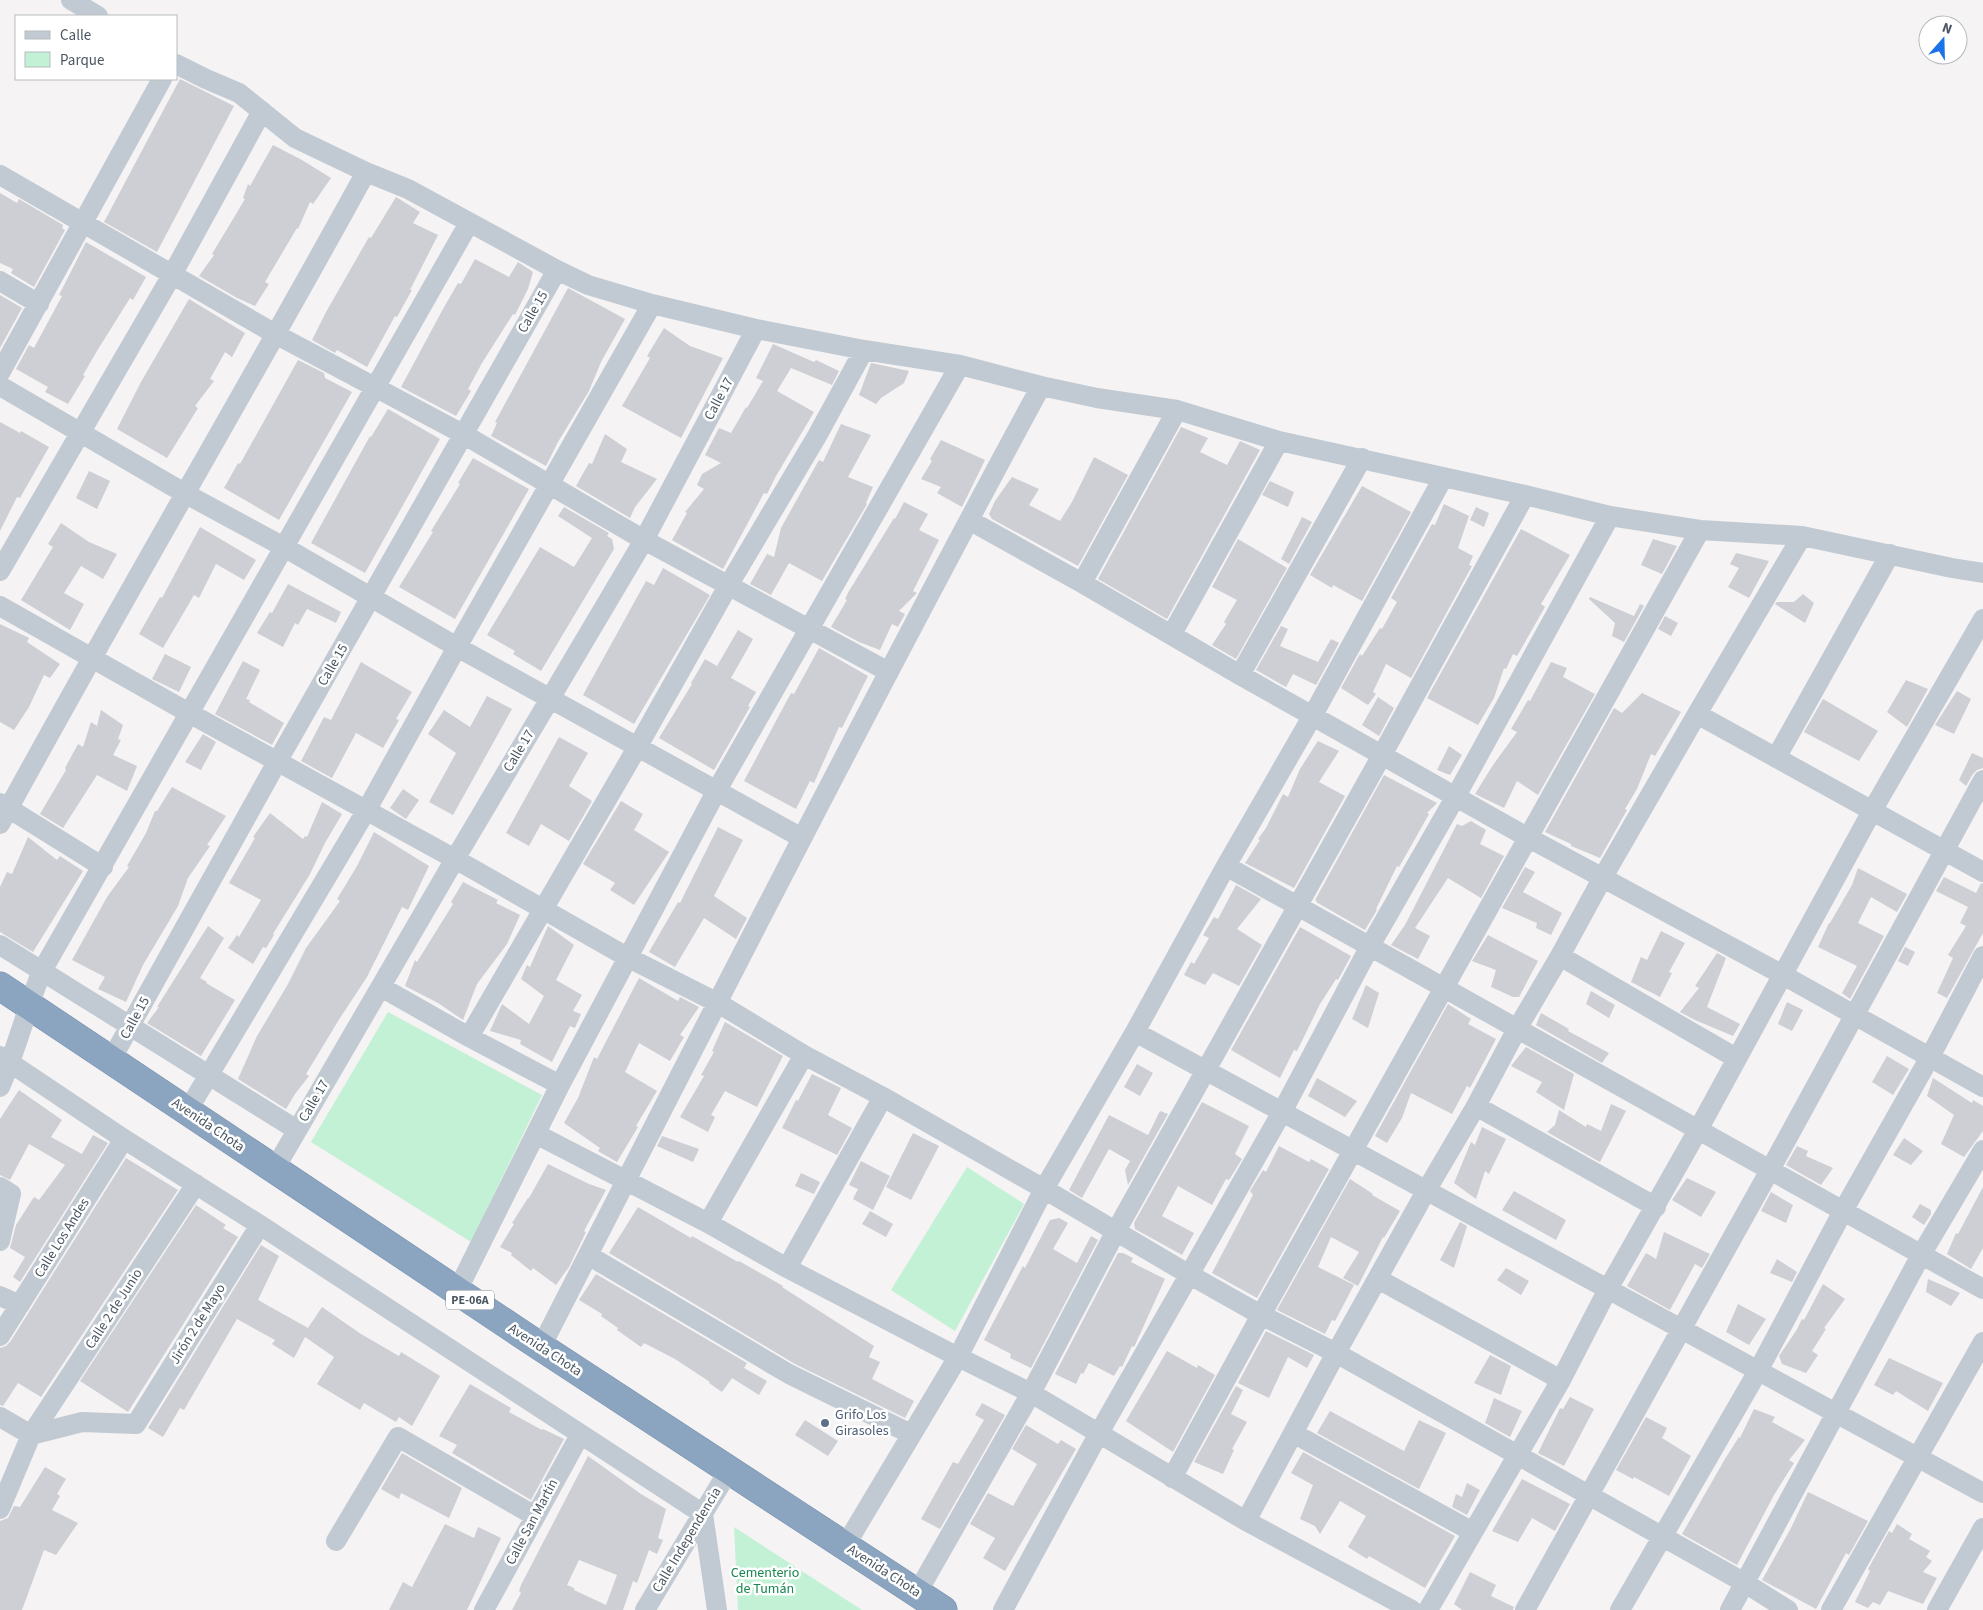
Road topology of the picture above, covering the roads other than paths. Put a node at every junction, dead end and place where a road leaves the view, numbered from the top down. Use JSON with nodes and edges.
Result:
{"nodes":[{"id":1,"x":71,"y":0,"type":"edge"},
{"id":2,"x":96,"y":15,"type":"edge"},
{"id":3,"x":178,"y":65,"type":"edge"},
{"id":4,"x":161,"y":80,"type":"edge"},
{"id":5,"x":262,"y":111,"type":"junction"},
{"id":6,"x":366,"y":172,"type":"junction"},
{"id":7,"x":0,"y":175,"type":"edge"},
{"id":8,"x":85,"y":223,"type":"junction"},
{"id":9,"x":469,"y":223,"type":"junction"},
{"id":10,"x":557,"y":270,"type":"junction"},
{"id":11,"x":172,"y":275,"type":"junction"},
{"id":12,"x":0,"y":281,"type":"edge"},
{"id":13,"x":39,"y":304,"type":"junction"},
{"id":14,"x":652,"y":304,"type":"junction"},
{"id":15,"x":756,"y":329,"type":"junction"},
{"id":16,"x":277,"y":335,"type":"junction"},
{"id":17,"x":864,"y":350,"type":"junction"},
{"id":18,"x":960,"y":365,"type":"junction"},
{"id":19,"x":0,"y":373,"type":"edge"},
{"id":20,"x":0,"y":386,"type":"edge"},
{"id":21,"x":1041,"y":386,"type":"junction"},
{"id":22,"x":374,"y":388,"type":"junction"},
{"id":23,"x":1177,"y":410,"type":"junction"},
{"id":24,"x":80,"y":432,"type":"junction"},
{"id":25,"x":463,"y":434,"type":"junction"},
{"id":26,"x":1279,"y":441,"type":"junction"},
{"id":27,"x":1362,"y":458,"type":"junction"},
{"id":28,"x":1443,"y":478,"type":"junction"},
{"id":29,"x":548,"y":485,"type":"junction"},
{"id":30,"x":186,"y":494,"type":"junction"},
{"id":31,"x":1525,"y":495,"type":"junction"},
{"id":32,"x":1610,"y":516,"type":"junction"},
{"id":33,"x":968,"y":520,"type":"junction"},
{"id":34,"x":1700,"y":530,"type":"junction"},
{"id":35,"x":1802,"y":536,"type":"junction"},
{"id":36,"x":644,"y":540,"type":"junction"},
{"id":37,"x":284,"y":547,"type":"junction"},
{"id":38,"x":1890,"y":554,"type":"junction"},
{"id":39,"x":0,"y":571,"type":"edge"},
{"id":40,"x":1983,"y":573,"type":"edge"},
{"id":41,"x":1082,"y":583,"type":"junction"},
{"id":42,"x":728,"y":586,"type":"junction"},
{"id":43,"x":371,"y":599,"type":"junction"},
{"id":44,"x":0,"y":606,"type":"edge"},
{"id":45,"x":1983,"y":619,"type":"edge"},
{"id":46,"x":808,"y":630,"type":"junction"},
{"id":47,"x":1172,"y":634,"type":"junction"},
{"id":48,"x":457,"y":647,"type":"junction"},
{"id":49,"x":92,"y":658,"type":"junction"},
{"id":50,"x":889,"y":672,"type":"junction"},
{"id":51,"x":1240,"y":675,"type":"junction"},
{"id":52,"x":550,"y":699,"type":"junction"},
{"id":53,"x":189,"y":713,"type":"junction"},
{"id":54,"x":1697,"y":714,"type":"junction"},
{"id":55,"x":1314,"y":715,"type":"junction"},
{"id":56,"x":638,"y":746,"type":"junction"},
{"id":57,"x":1382,"y":756,"type":"junction"},
{"id":58,"x":1776,"y":758,"type":"junction"},
{"id":59,"x":277,"y":762,"type":"junction"},
{"id":60,"x":1983,"y":780,"type":"edge"},
{"id":61,"x":717,"y":790,"type":"junction"},
{"id":62,"x":1456,"y":796,"type":"junction"},
{"id":63,"x":366,"y":811,"type":"junction"},
{"id":64,"x":1872,"y":811,"type":"junction"},
{"id":65,"x":3,"y":812,"type":"edge"},
{"id":66,"x":1528,"y":837,"type":"junction"},
{"id":67,"x":802,"y":838,"type":"junction"},
{"id":68,"x":1944,"y":851,"type":"junction"},
{"id":69,"x":455,"y":859,"type":"junction"},
{"id":70,"x":1226,"y":866,"type":"junction"},
{"id":71,"x":103,"y":867,"type":"junction"},
{"id":72,"x":1983,"y":872,"type":"edge"},
{"id":73,"x":1603,"y":877,"type":"junction"},
{"id":74,"x":1297,"y":906,"type":"junction"},
{"id":75,"x":542,"y":908,"type":"junction"},
{"id":76,"x":0,"y":945,"type":"edge"},
{"id":77,"x":1370,"y":946,"type":"junction"},
{"id":78,"x":628,"y":956,"type":"junction"},
{"id":79,"x":1560,"y":956,"type":"junction"},
{"id":80,"x":1983,"y":956,"type":"edge"},
{"id":81,"x":42,"y":971,"type":"junction"},
{"id":82,"x":1783,"y":975,"type":"junction"},
{"id":83,"x":0,"y":986,"type":"edge"},
{"id":84,"x":381,"y":987,"type":"junction"},
{"id":85,"x":1443,"y":988,"type":"junction"},
{"id":86,"x":718,"y":1003,"type":"junction"},
{"id":87,"x":28,"y":1005,"type":"junction"},
{"id":88,"x":1854,"y":1016,"type":"junction"},
{"id":89,"x":130,"y":1026,"type":"junction"},
{"id":90,"x":1517,"y":1029,"type":"junction"},
{"id":91,"x":1135,"y":1032,"type":"junction"},
{"id":92,"x":468,"y":1036,"type":"junction"},
{"id":93,"x":804,"y":1055,"type":"junction"},
{"id":94,"x":1736,"y":1058,"type":"junction"},
{"id":95,"x":1930,"y":1058,"type":"junction"},
{"id":96,"x":5,"y":1059,"type":"edge"},
{"id":97,"x":111,"y":1060,"type":"junction"},
{"id":98,"x":1206,"y":1071,"type":"junction"},
{"id":99,"x":209,"y":1075,"type":"junction"},
{"id":100,"x":560,"y":1085,"type":"junction"},
{"id":101,"x":0,"y":1086,"type":"edge"},
{"id":102,"x":1983,"y":1087,"type":"edge"},
{"id":103,"x":883,"y":1097,"type":"junction"},
{"id":104,"x":1476,"y":1106,"type":"junction"},
{"id":105,"x":188,"y":1110,"type":"junction"},
{"id":106,"x":1282,"y":1112,"type":"junction"},
{"id":107,"x":297,"y":1130,"type":"junction"},
{"id":108,"x":1698,"y":1130,"type":"junction"},
{"id":109,"x":536,"y":1134,"type":"junction"},
{"id":110,"x":124,"y":1139,"type":"junction"},
{"id":111,"x":1353,"y":1150,"type":"junction"},
{"id":112,"x":1983,"y":1150,"type":"edge"},
{"id":113,"x":274,"y":1170,"type":"junction"},
{"id":114,"x":1770,"y":1170,"type":"junction"},
{"id":115,"x":625,"y":1182,"type":"junction"},
{"id":116,"x":196,"y":1184,"type":"junction"},
{"id":117,"x":0,"y":1186,"type":"edge"},
{"id":118,"x":1044,"y":1189,"type":"junction"},
{"id":119,"x":1426,"y":1191,"type":"junction"},
{"id":120,"x":1656,"y":1207,"type":"junction"},
{"id":121,"x":1843,"y":1211,"type":"junction"},
{"id":122,"x":708,"y":1223,"type":"junction"},
{"id":123,"x":260,"y":1225,"type":"junction"},
{"id":124,"x":1116,"y":1231,"type":"junction"},
{"id":125,"x":0,"y":1241,"type":"edge"},
{"id":126,"x":588,"y":1255,"type":"junction"},
{"id":127,"x":1921,"y":1255,"type":"junction"},
{"id":128,"x":786,"y":1268,"type":"junction"},
{"id":129,"x":1190,"y":1275,"type":"junction"},
{"id":130,"x":1378,"y":1279,"type":"junction"},
{"id":131,"x":1983,"y":1289,"type":"edge"},
{"id":132,"x":1608,"y":1290,"type":"junction"},
{"id":133,"x":457,"y":1291,"type":"junction"},
{"id":134,"x":0,"y":1296,"type":"edge"},
{"id":135,"x":20,"y":1305,"type":"junction"},
{"id":136,"x":1261,"y":1315,"type":"junction"},
{"id":137,"x":1681,"y":1329,"type":"junction"},
{"id":138,"x":0,"y":1336,"type":"edge"},
{"id":139,"x":1983,"y":1342,"type":"edge"},
{"id":140,"x":541,"y":1347,"type":"junction"},
{"id":141,"x":1336,"y":1353,"type":"junction"},
{"id":142,"x":958,"y":1357,"type":"junction"},
{"id":143,"x":1758,"y":1371,"type":"junction"},
{"id":144,"x":1561,"y":1380,"type":"junction"},
{"id":145,"x":1031,"y":1393,"type":"junction"},
{"id":146,"x":1835,"y":1413,"type":"junction"},
{"id":147,"x":0,"y":1417,"type":"edge"},
{"id":148,"x":1099,"y":1433,"type":"junction"},
{"id":149,"x":1293,"y":1433,"type":"junction"},
{"id":150,"x":580,"y":1434,"type":"junction"},
{"id":151,"x":911,"y":1434,"type":"junction"},
{"id":152,"x":31,"y":1435,"type":"junction"},
{"id":153,"x":1516,"y":1456,"type":"junction"},
{"id":154,"x":1919,"y":1458,"type":"junction"},
{"id":155,"x":730,"y":1470,"type":"junction"},
{"id":156,"x":1172,"y":1478,"type":"junction"},
{"id":157,"x":1983,"y":1493,"type":"edge"},
{"id":158,"x":1589,"y":1496,"type":"junction"},
{"id":159,"x":0,"y":1509,"type":"edge"},
{"id":160,"x":703,"y":1514,"type":"junction"},
{"id":161,"x":535,"y":1516,"type":"junction"},
{"id":162,"x":1246,"y":1522,"type":"junction"},
{"id":163,"x":1983,"y":1528,"type":"edge"},
{"id":164,"x":1473,"y":1532,"type":"junction"},
{"id":165,"x":1663,"y":1537,"type":"junction"},
{"id":166,"x":336,"y":1540,"type":"dead end"},
{"id":167,"x":845,"y":1546,"type":"junction"},
{"id":168,"x":1745,"y":1583,"type":"junction"},
{"id":169,"x":917,"y":1593,"type":"junction"},
{"id":170,"x":484,"y":1610,"type":"edge"},
{"id":171,"x":645,"y":1610,"type":"edge"},
{"id":172,"x":717,"y":1610,"type":"edge"},
{"id":173,"x":943,"y":1610,"type":"edge"},
{"id":174,"x":1003,"y":1610,"type":"edge"},
{"id":175,"x":1412,"y":1610,"type":"edge"},
{"id":176,"x":1428,"y":1610,"type":"edge"},
{"id":177,"x":1525,"y":1610,"type":"edge"},
{"id":178,"x":1620,"y":1610,"type":"edge"},
{"id":179,"x":1730,"y":1610,"type":"edge"},
{"id":180,"x":1788,"y":1610,"type":"edge"},
{"id":181,"x":1831,"y":1610,"type":"edge"},
{"id":182,"x":1937,"y":1610,"type":"edge"}],
"edges":[{"from":1,"to":2,"type":"street"},
{"from":3,"to":5,"type":"street"},
{"from":4,"to":8,"type":"street"},
{"from":5,"to":6,"type":"street"},
{"from":5,"to":11,"type":"street"},
{"from":6,"to":9,"type":"street"},
{"from":6,"to":16,"type":"street"},
{"from":7,"to":8,"type":"street"},
{"from":8,"to":11,"type":"street"},
{"from":8,"to":13,"type":"street"},
{"from":9,"to":10,"type":"street"},
{"from":9,"to":22,"type":"street"},
{"from":10,"to":14,"type":"street"},
{"from":10,"to":25,"type":"street","name":"Calle 15"},
{"from":11,"to":16,"type":"street"},
{"from":11,"to":24,"type":"street"},
{"from":12,"to":13,"type":"street"},
{"from":13,"to":19,"type":"street"},
{"from":14,"to":15,"type":"street"},
{"from":14,"to":29,"type":"street"},
{"from":15,"to":17,"type":"street"},
{"from":15,"to":36,"type":"street","name":"Calle 17"},
{"from":16,"to":22,"type":"street"},
{"from":16,"to":30,"type":"street"},
{"from":17,"to":18,"type":"street"},
{"from":17,"to":42,"type":"street"},
{"from":18,"to":21,"type":"street"},
{"from":18,"to":46,"type":"street"},
{"from":20,"to":24,"type":"street"},
{"from":21,"to":23,"type":"street"},
{"from":21,"to":33,"type":"street"},
{"from":22,"to":25,"type":"street"},
{"from":22,"to":37,"type":"street"},
{"from":23,"to":26,"type":"street"},
{"from":23,"to":41,"type":"street"},
{"from":24,"to":30,"type":"street"},
{"from":24,"to":39,"type":"street"},
{"from":25,"to":29,"type":"street"},
{"from":25,"to":43,"type":"street","name":"Calle 15"},
{"from":26,"to":27,"type":"street"},
{"from":26,"to":47,"type":"street"},
{"from":27,"to":28,"type":"street"},
{"from":27,"to":51,"type":"street"},
{"from":28,"to":31,"type":"street"},
{"from":28,"to":55,"type":"street"},
{"from":29,"to":36,"type":"street"},
{"from":29,"to":48,"type":"street"},
{"from":30,"to":37,"type":"street"},
{"from":30,"to":49,"type":"street"},
{"from":31,"to":32,"type":"street"},
{"from":31,"to":57,"type":"street"},
{"from":32,"to":34,"type":"street"},
{"from":32,"to":62,"type":"street"},
{"from":33,"to":41,"type":"street"},
{"from":33,"to":50,"type":"street"},
{"from":34,"to":35,"type":"street"},
{"from":34,"to":66,"type":"street"},
{"from":35,"to":38,"type":"street"},
{"from":35,"to":54,"type":"street"},
{"from":36,"to":42,"type":"street"},
{"from":36,"to":52,"type":"street","name":"Calle 17"},
{"from":37,"to":43,"type":"street"},
{"from":37,"to":53,"type":"street"},
{"from":38,"to":40,"type":"street"},
{"from":38,"to":58,"type":"street"},
{"from":41,"to":47,"type":"street"},
{"from":42,"to":46,"type":"street"},
{"from":42,"to":56,"type":"street"},
{"from":43,"to":48,"type":"street"},
{"from":43,"to":59,"type":"street","name":"Calle 15"},
{"from":44,"to":49,"type":"street"},
{"from":45,"to":64,"type":"street"},
{"from":46,"to":50,"type":"street"},
{"from":46,"to":61,"type":"street"},
{"from":47,"to":51,"type":"street"},
{"from":48,"to":52,"type":"street"},
{"from":48,"to":63,"type":"street"},
{"from":49,"to":53,"type":"street"},
{"from":49,"to":65,"type":"street"},
{"from":50,"to":67,"type":"street"},
{"from":51,"to":55,"type":"street"},
{"from":52,"to":56,"type":"street"},
{"from":52,"to":69,"type":"street","name":"Calle 17"},
{"from":53,"to":59,"type":"street"},
{"from":53,"to":71,"type":"street"},
{"from":54,"to":58,"type":"street"},
{"from":54,"to":73,"type":"street"},
{"from":55,"to":57,"type":"street"},
{"from":55,"to":70,"type":"street"},
{"from":56,"to":61,"type":"street"},
{"from":56,"to":75,"type":"street"},
{"from":57,"to":62,"type":"street"},
{"from":57,"to":74,"type":"street"},
{"from":58,"to":64,"type":"street"},
{"from":59,"to":63,"type":"street"},
{"from":59,"to":89,"type":"street","name":"Calle 15"},
{"from":60,"to":68,"type":"street"},
{"from":61,"to":67,"type":"street"},
{"from":61,"to":78,"type":"street"},
{"from":62,"to":66,"type":"street"},
{"from":62,"to":77,"type":"street"},
{"from":63,"to":69,"type":"street"},
{"from":63,"to":99,"type":"street"},
{"from":64,"to":68,"type":"street"},
{"from":64,"to":82,"type":"street"},
{"from":65,"to":71,"type":"street"},
{"from":66,"to":73,"type":"street"},
{"from":66,"to":85,"type":"street"},
{"from":67,"to":86,"type":"street"},
{"from":68,"to":72,"type":"street"},
{"from":68,"to":88,"type":"street"},
{"from":69,"to":75,"type":"street"},
{"from":69,"to":84,"type":"street","name":"Calle 17"},
{"from":70,"to":74,"type":"street"},
{"from":70,"to":91,"type":"street"},
{"from":71,"to":81,"type":"street"},
{"from":73,"to":79,"type":"street"},
{"from":73,"to":82,"type":"street"},
{"from":74,"to":77,"type":"street"},
{"from":74,"to":98,"type":"street"},
{"from":75,"to":78,"type":"street"},
{"from":75,"to":92,"type":"street"},
{"from":76,"to":81,"type":"street"},
{"from":77,"to":85,"type":"street"},
{"from":77,"to":106,"type":"street"},
{"from":78,"to":86,"type":"street"},
{"from":78,"to":100,"type":"street"},
{"from":79,"to":90,"type":"street"},
{"from":79,"to":94,"type":"street"},
{"from":80,"to":95,"type":"street"},
{"from":81,"to":87,"type":"street"},
{"from":81,"to":89,"type":"street"},
{"from":82,"to":88,"type":"street"},
{"from":82,"to":94,"type":"street"},
{"from":83,"to":87,"type":"highway","name":"Avenida Chota","number":"PE-06A"},
{"from":84,"to":92,"type":"street"},
{"from":84,"to":107,"type":"street","name":"Calle 17"},
{"from":85,"to":90,"type":"street"},
{"from":85,"to":111,"type":"street"},
{"from":86,"to":93,"type":"street"},
{"from":86,"to":115,"type":"street"},
{"from":87,"to":96,"type":"street"},
{"from":87,"to":97,"type":"highway","name":"Avenida Chota","number":"PE-06A"},
{"from":88,"to":95,"type":"street"},
{"from":88,"to":114,"type":"street"},
{"from":89,"to":97,"type":"street","name":"Calle 15"},
{"from":89,"to":99,"type":"street"},
{"from":90,"to":104,"type":"street"},
{"from":90,"to":108,"type":"street"},
{"from":91,"to":98,"type":"street"},
{"from":91,"to":118,"type":"street"},
{"from":92,"to":100,"type":"street"},
{"from":93,"to":103,"type":"street"},
{"from":93,"to":122,"type":"street"},
{"from":94,"to":108,"type":"street"},
{"from":95,"to":102,"type":"street"},
{"from":95,"to":121,"type":"street"},
{"from":96,"to":101,"type":"street"},
{"from":96,"to":110,"type":"street"},
{"from":97,"to":105,"type":"highway","name":"Avenida Chota","number":"PE-06A"},
{"from":98,"to":106,"type":"street"},
{"from":98,"to":124,"type":"street"},
{"from":99,"to":105,"type":"street"},
{"from":99,"to":107,"type":"street"},
{"from":100,"to":109,"type":"street"},
{"from":103,"to":118,"type":"street"},
{"from":103,"to":128,"type":"street"},
{"from":104,"to":119,"type":"street"},
{"from":104,"to":120,"type":"street"},
{"from":105,"to":113,"type":"highway","name":"Avenida Chota","number":"PE-06A"},
{"from":106,"to":111,"type":"street"},
{"from":106,"to":129,"type":"street"},
{"from":107,"to":113,"type":"street","name":"Calle 17"},
{"from":108,"to":114,"type":"street"},
{"from":108,"to":120,"type":"street"},
{"from":109,"to":115,"type":"street"},
{"from":109,"to":133,"type":"street"},
{"from":110,"to":116,"type":"street"},
{"from":110,"to":135,"type":"street","name":"Calle Los Andes"},
{"from":111,"to":119,"type":"street"},
{"from":111,"to":136,"type":"street"},
{"from":112,"to":127,"type":"street"},
{"from":113,"to":133,"type":"highway","name":"Avenida Chota","number":"PE-06A"},
{"from":114,"to":121,"type":"street"},
{"from":114,"to":137,"type":"street"},
{"from":115,"to":122,"type":"street"},
{"from":115,"to":126,"type":"street"},
{"from":116,"to":123,"type":"street"},
{"from":116,"to":152,"type":"street","name":"Calle 2 de Junio"},
{"from":117,"to":125,"type":"street"},
{"from":118,"to":124,"type":"street"},
{"from":118,"to":142,"type":"street"},
{"from":119,"to":130,"type":"street"},
{"from":119,"to":132,"type":"street"},
{"from":120,"to":132,"type":"street"},
{"from":121,"to":127,"type":"street"},
{"from":121,"to":143,"type":"street"},
{"from":122,"to":128,"type":"street"},
{"from":123,"to":150,"type":"street"},
{"from":123,"to":152,"type":"street","name":"Jirón 2 de Mayo"},
{"from":124,"to":129,"type":"street"},
{"from":124,"to":145,"type":"street"},
{"from":126,"to":140,"type":"street"},
{"from":126,"to":151,"type":"street"},
{"from":127,"to":131,"type":"street"},
{"from":127,"to":146,"type":"street"},
{"from":128,"to":142,"type":"street"},
{"from":129,"to":136,"type":"street"},
{"from":129,"to":148,"type":"street"},
{"from":130,"to":141,"type":"street"},
{"from":130,"to":144,"type":"street"},
{"from":132,"to":137,"type":"street"},
{"from":132,"to":144,"type":"street"},
{"from":133,"to":140,"type":"highway","name":"Avenida Chota","number":"PE-06A"},
{"from":134,"to":135,"type":"street"},
{"from":135,"to":138,"type":"street","name":"Calle Los Andes"},
{"from":136,"to":141,"type":"street"},
{"from":136,"to":156,"type":"street"},
{"from":137,"to":143,"type":"street"},
{"from":137,"to":158,"type":"street"},
{"from":139,"to":154,"type":"street"},
{"from":140,"to":155,"type":"highway","name":"Avenida Chota","number":"PE-06A"},
{"from":141,"to":149,"type":"street"},
{"from":141,"to":153,"type":"street"},
{"from":142,"to":145,"type":"street"},
{"from":142,"to":151,"type":"street"},
{"from":143,"to":146,"type":"street"},
{"from":143,"to":165,"type":"street"},
{"from":144,"to":153,"type":"street"},
{"from":145,"to":148,"type":"street"},
{"from":145,"to":169,"type":"street"},
{"from":146,"to":154,"type":"street"},
{"from":146,"to":168,"type":"street"},
{"from":147,"to":152,"type":"street"},
{"from":148,"to":156,"type":"street"},
{"from":148,"to":174,"type":"street"},
{"from":149,"to":162,"type":"street"},
{"from":149,"to":164,"type":"street"},
{"from":150,"to":160,"type":"street"},
{"from":150,"to":161,"type":"street","name":"Calle San Martín"},
{"from":151,"to":167,"type":"street"},
{"from":152,"to":159,"type":"street","name":"Calle 2 de Junio"},
{"from":153,"to":158,"type":"street"},
{"from":153,"to":164,"type":"street"},
{"from":154,"to":157,"type":"street"},
{"from":154,"to":181,"type":"street"},
{"from":155,"to":160,"type":"street","name":"Calle Independencia"},
{"from":155,"to":167,"type":"highway","name":"Avenida Chota","number":"PE-06A"},
{"from":156,"to":162,"type":"street"},
{"from":158,"to":165,"type":"street"},
{"from":158,"to":177,"type":"street"},
{"from":160,"to":171,"type":"street","name":"Calle Independencia"},
{"from":160,"to":172,"type":"street"},
{"from":161,"to":166,"type":"street"},
{"from":161,"to":170,"type":"street","name":"Calle San Martín"},
{"from":162,"to":175,"type":"street"},
{"from":163,"to":182,"type":"street"},
{"from":164,"to":176,"type":"street"},
{"from":165,"to":168,"type":"street"},
{"from":165,"to":178,"type":"street"},
{"from":167,"to":169,"type":"highway","name":"Avenida Chota","number":"PE-06A"},
{"from":168,"to":179,"type":"street"},
{"from":168,"to":180,"type":"street"},
{"from":169,"to":173,"type":"highway","name":"Avenida Chota","number":"PE-06A"}]}
